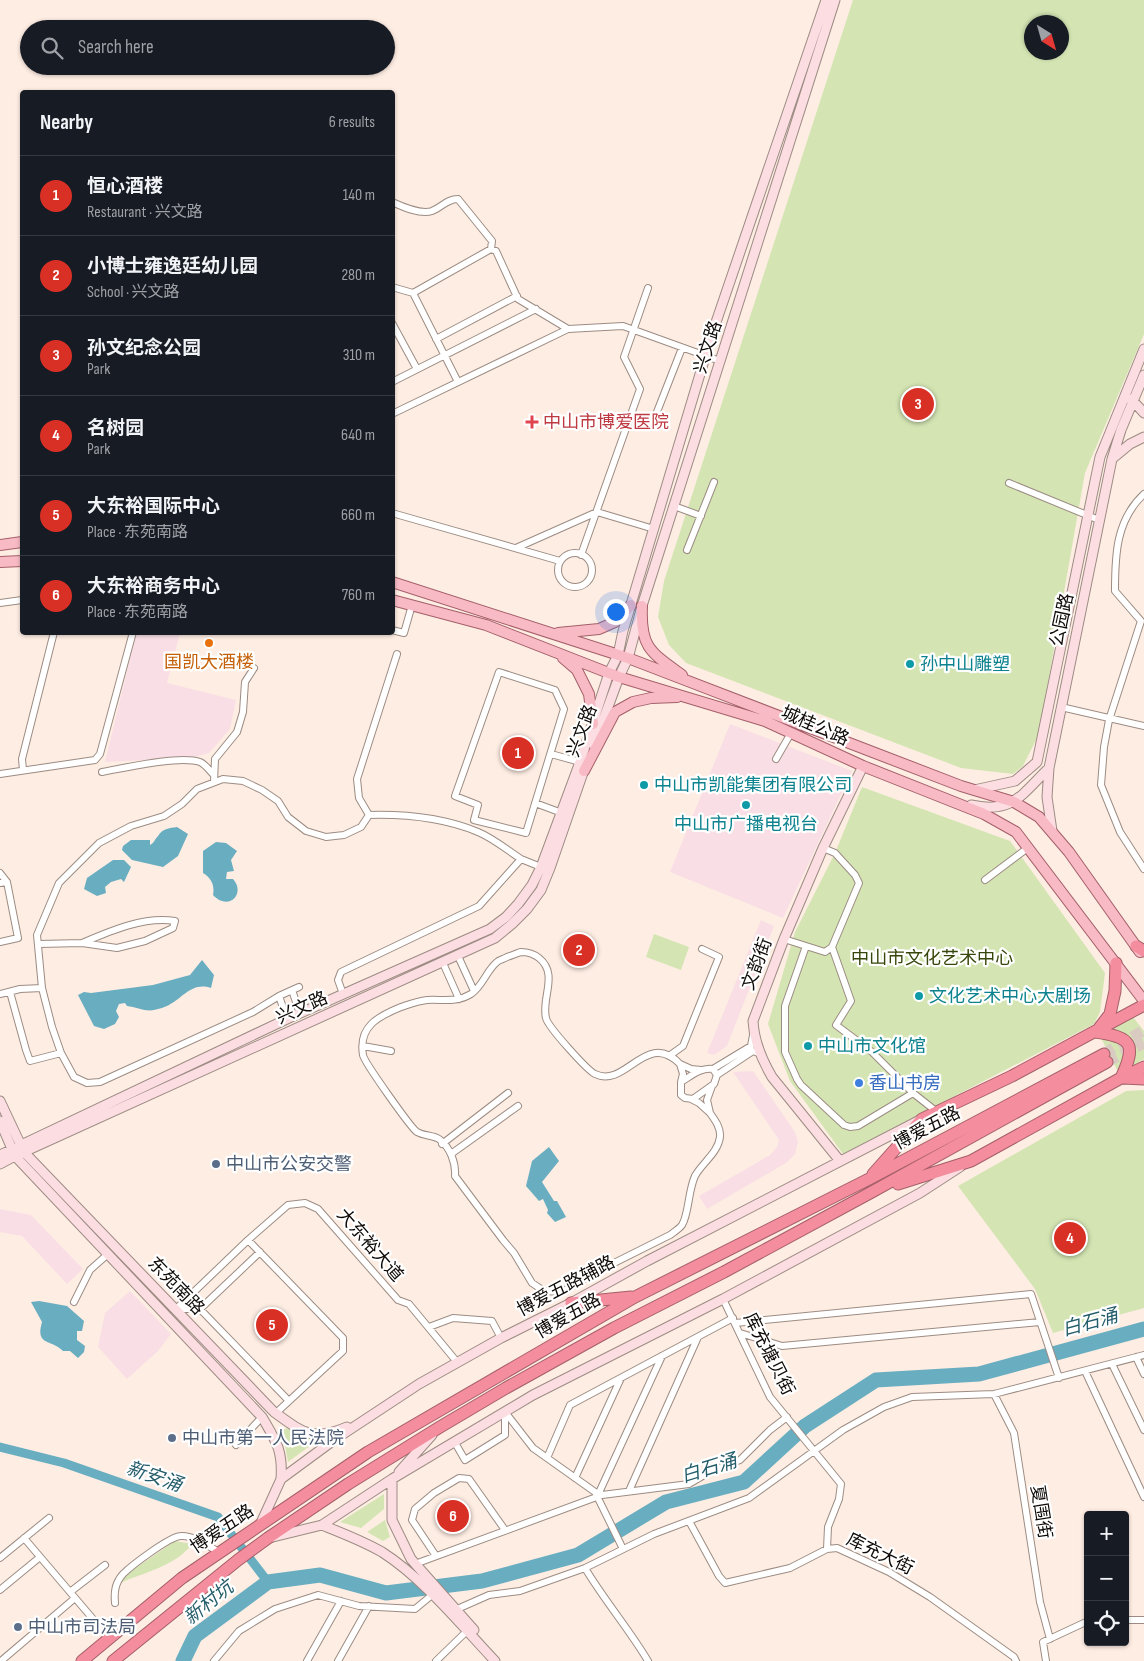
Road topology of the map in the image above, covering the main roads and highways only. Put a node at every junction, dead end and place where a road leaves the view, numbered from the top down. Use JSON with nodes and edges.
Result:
{"nodes":[{"id":1,"x":826,"y":0,"type":"edge"},
{"id":2,"x":835,"y":0,"type":"edge"},
{"id":3,"x":1144,"y":349,"type":"edge"},
{"id":4,"x":1144,"y":375,"type":"edge"},
{"id":5,"x":1129,"y":399,"type":"junction"},
{"id":6,"x":1144,"y":412,"type":"edge"},
{"id":7,"x":1112,"y":426,"type":"junction"},
{"id":8,"x":1120,"y":433,"type":"junction"},
{"id":9,"x":1142,"y":438,"type":"edge"},
{"id":10,"x":1112,"y":458,"type":"junction"},
{"id":11,"x":20,"y":542,"type":"edge"},
{"id":12,"x":0,"y":546,"type":"edge"},
{"id":13,"x":20,"y":561,"type":"edge"},
{"id":14,"x":0,"y":562,"type":"edge"},
{"id":15,"x":395,"y":583,"type":"edge"},
{"id":16,"x":395,"y":601,"type":"edge"},
{"id":17,"x":631,"y":605,"type":"junction"},
{"id":18,"x":642,"y":606,"type":"junction"},
{"id":19,"x":552,"y":633,"type":"junction"},
{"id":20,"x":557,"y":652,"type":"junction"},
{"id":21,"x":623,"y":657,"type":"junction"},
{"id":22,"x":614,"y":675,"type":"junction"},
{"id":23,"x":693,"y":682,"type":"junction"},
{"id":24,"x":686,"y":697,"type":"junction"},
{"id":25,"x":593,"y":724,"type":"junction"},
{"id":26,"x":863,"y":766,"type":"junction"},
{"id":27,"x":582,"y":767,"type":"junction"},
{"id":28,"x":1049,"y":768,"type":"junction"},
{"id":29,"x":974,"y":790,"type":"junction"},
{"id":30,"x":954,"y":802,"type":"junction"},
{"id":31,"x":1014,"y":802,"type":"junction"},
{"id":32,"x":1052,"y":831,"type":"junction"},
{"id":33,"x":1140,"y":949,"type":"edge"},
{"id":34,"x":1144,"y":956,"type":"edge"},
{"id":35,"x":1116,"y":963,"type":"junction"},
{"id":36,"x":1144,"y":1003,"type":"edge"},
{"id":37,"x":1095,"y":1032,"type":"junction"},
{"id":38,"x":1144,"y":1067,"type":"edge"},
{"id":39,"x":1121,"y":1078,"type":"junction"},
{"id":40,"x":1144,"y":1080,"type":"edge"},
{"id":41,"x":0,"y":1101,"type":"edge"},
{"id":42,"x":922,"y":1119,"type":"junction"},
{"id":43,"x":0,"y":1121,"type":"edge"},
{"id":44,"x":18,"y":1150,"type":"junction"},
{"id":45,"x":0,"y":1155,"type":"edge"},
{"id":46,"x":970,"y":1160,"type":"junction"},
{"id":47,"x":840,"y":1161,"type":"junction"},
{"id":48,"x":0,"y":1164,"type":"edge"},
{"id":49,"x":869,"y":1179,"type":"junction"},
{"id":50,"x":870,"y":1193,"type":"junction"},
{"id":51,"x":635,"y":1297,"type":"junction"},
{"id":52,"x":571,"y":1303,"type":"junction"},
{"id":53,"x":366,"y":1419,"type":"junction"},
{"id":54,"x":440,"y":1427,"type":"junction"},
{"id":55,"x":392,"y":1479,"type":"junction"},
{"id":56,"x":281,"y":1480,"type":"junction"},
{"id":57,"x":260,"y":1525,"type":"junction"},
{"id":58,"x":322,"y":1525,"type":"junction"},
{"id":59,"x":268,"y":1538,"type":"junction"},
{"id":60,"x":438,"y":1598,"type":"junction"},
{"id":61,"x":469,"y":1629,"type":"junction"},
{"id":62,"x":82,"y":1661,"type":"edge"},
{"id":63,"x":113,"y":1661,"type":"edge"},
{"id":64,"x":495,"y":1661,"type":"edge"},
{"id":65,"x":503,"y":1661,"type":"edge"}],
"edges":[{"from":1,"to":17,"type":"main road","name":"兴文路"},
{"from":2,"to":18,"type":"main road","name":"兴文路"},
{"from":3,"to":5,"type":"main road","name":"公园路"},
{"from":4,"to":5,"type":"main road","name":"公园路"},
{"from":5,"to":6,"type":"main road"},
{"from":5,"to":7,"type":"main road","name":"公园路"},
{"from":5,"to":8,"type":"main road","name":"公园路"},
{"from":7,"to":8,"type":"main road"},
{"from":7,"to":29,"type":"main road","name":"公园路"},
{"from":8,"to":9,"type":"main road"},
{"from":8,"to":10,"type":"main road","name":"公园路"},
{"from":9,"to":10,"type":"main road"},
{"from":10,"to":28,"type":"main road","name":"公园路"},
{"from":11,"to":12,"type":"main road"},
{"from":13,"to":14,"type":"main road"},
{"from":15,"to":19,"type":"main road","name":"城桂公路"},
{"from":16,"to":20,"type":"main road","name":"城桂公路"},
{"from":17,"to":19,"type":"main road"},
{"from":17,"to":21,"type":"main road","name":"兴文路"},
{"from":18,"to":21,"type":"main road","name":"兴文路"},
{"from":18,"to":23,"type":"main road"},
{"from":19,"to":21,"type":"main road","name":"城桂公路"},
{"from":20,"to":22,"type":"main road","name":"城桂公路"},
{"from":20,"to":25,"type":"main road"},
{"from":21,"to":22,"type":"main road","name":"兴文路"},
{"from":21,"to":23,"type":"main road","name":"城桂公路"},
{"from":22,"to":24,"type":"main road","name":"城桂公路"},
{"from":22,"to":25,"type":"main road","name":"兴文路"},
{"from":22,"to":27,"type":"main road","name":"兴文路"},
{"from":23,"to":29,"type":"main road","name":"城桂公路"},
{"from":24,"to":26,"type":"main road","name":"城桂公路"},
{"from":24,"to":27,"type":"main road"},
{"from":25,"to":27,"type":"main road","name":"兴文路"},
{"from":26,"to":30,"type":"main road","name":"城桂公路"},
{"from":26,"to":47,"type":"main road","name":"文韵街"},
{"from":27,"to":44,"type":"main road","name":"兴文路"},
{"from":27,"to":44,"type":"main road","name":"兴文路"},
{"from":28,"to":31,"type":"main road"},
{"from":28,"to":32,"type":"main road","name":"公园路"},
{"from":29,"to":31,"type":"main road","name":"城桂公路"},
{"from":30,"to":31,"type":"main road"},
{"from":30,"to":35,"type":"main road","name":"城桂公路"},
{"from":31,"to":32,"type":"main road","name":"城桂公路"},
{"from":32,"to":33,"type":"main road","name":"城桂公路"},
{"from":33,"to":34,"type":"main road","name":"城桂公路"},
{"from":35,"to":36,"type":"main road","name":"城桂公路"},
{"from":35,"to":37,"type":"highway"},
{"from":36,"to":37,"type":"highway"},
{"from":37,"to":39,"type":"highway"},
{"from":37,"to":42,"type":"highway"},
{"from":38,"to":39,"type":"highway"},
{"from":39,"to":40,"type":"highway"},
{"from":39,"to":46,"type":"highway"},
{"from":41,"to":44,"type":"main road","name":"东苑南路"},
{"from":42,"to":47,"type":"main road","name":"博爱五路辅路"},
{"from":42,"to":49,"type":"highway"},
{"from":43,"to":44,"type":"main road","name":"东苑南路"},
{"from":44,"to":45,"type":"main road","name":"兴文路"},
{"from":44,"to":48,"type":"main road","name":"兴文路"},
{"from":44,"to":53,"type":"main road","name":"东苑南路"},
{"from":44,"to":56,"type":"main road","name":"东苑南路"},
{"from":46,"to":50,"type":"highway"},
{"from":46,"to":55,"type":"main road","name":"博爱五路"},
{"from":47,"to":52,"type":"main road","name":"博爱五路辅路"},
{"from":49,"to":50,"type":"highway","name":"博爱五路"},
{"from":49,"to":51,"type":"highway","name":"博爱五路"},
{"from":50,"to":54,"type":"highway","name":"博爱五路"},
{"from":51,"to":52,"type":"highway"},
{"from":51,"to":57,"type":"highway","name":"博爱五路"},
{"from":52,"to":53,"type":"main road","name":"博爱五路辅路"},
{"from":53,"to":56,"type":"main road","name":"博爱五路辅路"},
{"from":54,"to":55,"type":"main road"},
{"from":54,"to":59,"type":"highway","name":"博爱五路"},
{"from":55,"to":58,"type":"main road","name":"博爱五路"},
{"from":55,"to":60,"type":"main road"},
{"from":56,"to":57,"type":"main road","name":"博爱五路辅路"},
{"from":57,"to":62,"type":"highway","name":"博爱五路"},
{"from":58,"to":59,"type":"main road","name":"博爱五路"},
{"from":58,"to":60,"type":"main road"},
{"from":59,"to":63,"type":"highway","name":"博爱五路"},
{"from":60,"to":61,"type":"main road"},
{"from":60,"to":61,"type":"main road"},
{"from":61,"to":64,"type":"main road"},
{"from":61,"to":65,"type":"main road"}]}
